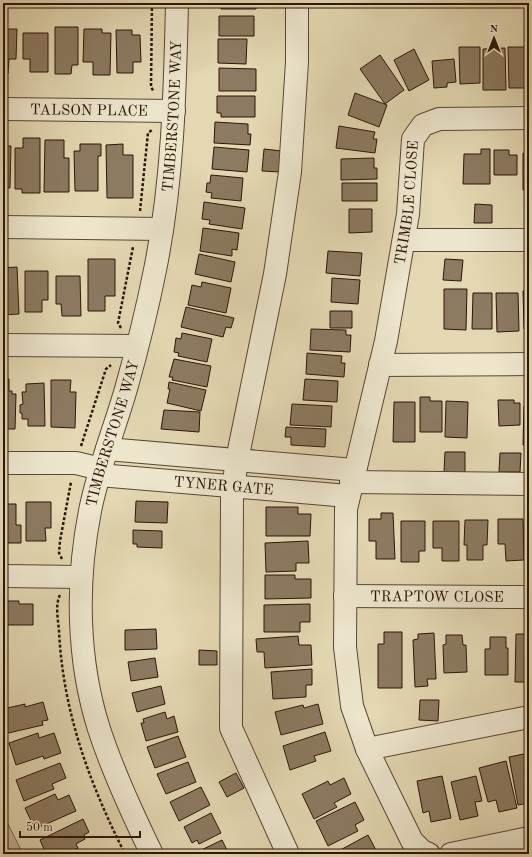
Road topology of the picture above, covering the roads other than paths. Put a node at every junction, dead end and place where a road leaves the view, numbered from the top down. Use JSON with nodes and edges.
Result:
{"nodes":[{"id":1,"x":177,"y":3,"type":"edge"},
{"id":2,"x":298,"y":3,"type":"edge"},
{"id":3,"x":3,"y":109,"type":"edge"},
{"id":4,"x":174,"y":110,"type":"junction"},
{"id":5,"x":529,"y":118,"type":"edge"},
{"id":6,"x":3,"y":227,"type":"edge"},
{"id":7,"x":162,"y":229,"type":"junction"},
{"id":8,"x":404,"y":240,"type":"junction"},
{"id":9,"x":529,"y":240,"type":"edge"},
{"id":10,"x":3,"y":344,"type":"edge"},
{"id":11,"x":136,"y":346,"type":"junction"},
{"id":12,"x":529,"y":364,"type":"edge"},
{"id":13,"x":380,"y":365,"type":"junction"},
{"id":14,"x":107,"y":449,"type":"junction"},
{"id":15,"x":237,"y":460,"type":"junction"},
{"id":16,"x":3,"y":463,"type":"edge"},
{"id":17,"x":100,"y":472,"type":"junction"},
{"id":18,"x":351,"y":483,"type":"junction"},
{"id":19,"x":529,"y":484,"type":"edge"},
{"id":20,"x":233,"y":487,"type":"junction"},
{"id":21,"x":3,"y":576,"type":"edge"},
{"id":22,"x":81,"y":578,"type":"junction"},
{"id":23,"x":345,"y":596,"type":"junction"},
{"id":24,"x":529,"y":598,"type":"edge"},
{"id":25,"x":529,"y":717,"type":"edge"},
{"id":26,"x":366,"y":749,"type":"junction"},
{"id":27,"x":529,"y":838,"type":"edge"},
{"id":28,"x":152,"y":854,"type":"edge"},
{"id":29,"x":288,"y":854,"type":"edge"},
{"id":30,"x":430,"y":854,"type":"edge"},
{"id":31,"x":451,"y":854,"type":"edge"}],
"edges":[{"from":1,"to":4,"type":"street","name":"TIMBERSTONE WAY"},
{"from":2,"to":15,"type":"street"},
{"from":3,"to":4,"type":"street","name":"TALSON PLACE"},
{"from":4,"to":7,"type":"street","name":"TIMBERSTONE WAY"},
{"from":5,"to":8,"type":"street","name":"TRIMBLE CLOSE"},
{"from":6,"to":7,"type":"street"},
{"from":7,"to":11,"type":"street","name":"TIMBERSTONE WAY"},
{"from":8,"to":9,"type":"street"},
{"from":8,"to":13,"type":"street","name":"TRIMBLE CLOSE"},
{"from":10,"to":11,"type":"street"},
{"from":11,"to":14,"type":"street","name":"TIMBERSTONE WAY"},
{"from":12,"to":13,"type":"street"},
{"from":13,"to":18,"type":"street","name":"TRIMBLE CLOSE"},
{"from":14,"to":15,"type":"street","name":"TYNER GATE"},
{"from":14,"to":17,"type":"street","name":"TIMBERSTONE WAY"},
{"from":15,"to":18,"type":"street","name":"TYNER GATE"},
{"from":15,"to":20,"type":"street"},
{"from":16,"to":17,"type":"street","name":"TYNER GATE"},
{"from":17,"to":20,"type":"street","name":"TYNER GATE"},
{"from":17,"to":22,"type":"street","name":"TIMBERSTONE WAY"},
{"from":18,"to":19,"type":"street"},
{"from":18,"to":20,"type":"street","name":"TYNER GATE"},
{"from":18,"to":23,"type":"street"},
{"from":20,"to":29,"type":"street"},
{"from":21,"to":22,"type":"street"},
{"from":22,"to":28,"type":"street","name":"TIMBERSTONE WAY"},
{"from":23,"to":24,"type":"street","name":"TRAPTOW CLOSE"},
{"from":23,"to":26,"type":"street"},
{"from":25,"to":26,"type":"street"},
{"from":26,"to":30,"type":"street"},
{"from":27,"to":31,"type":"street"}]}
